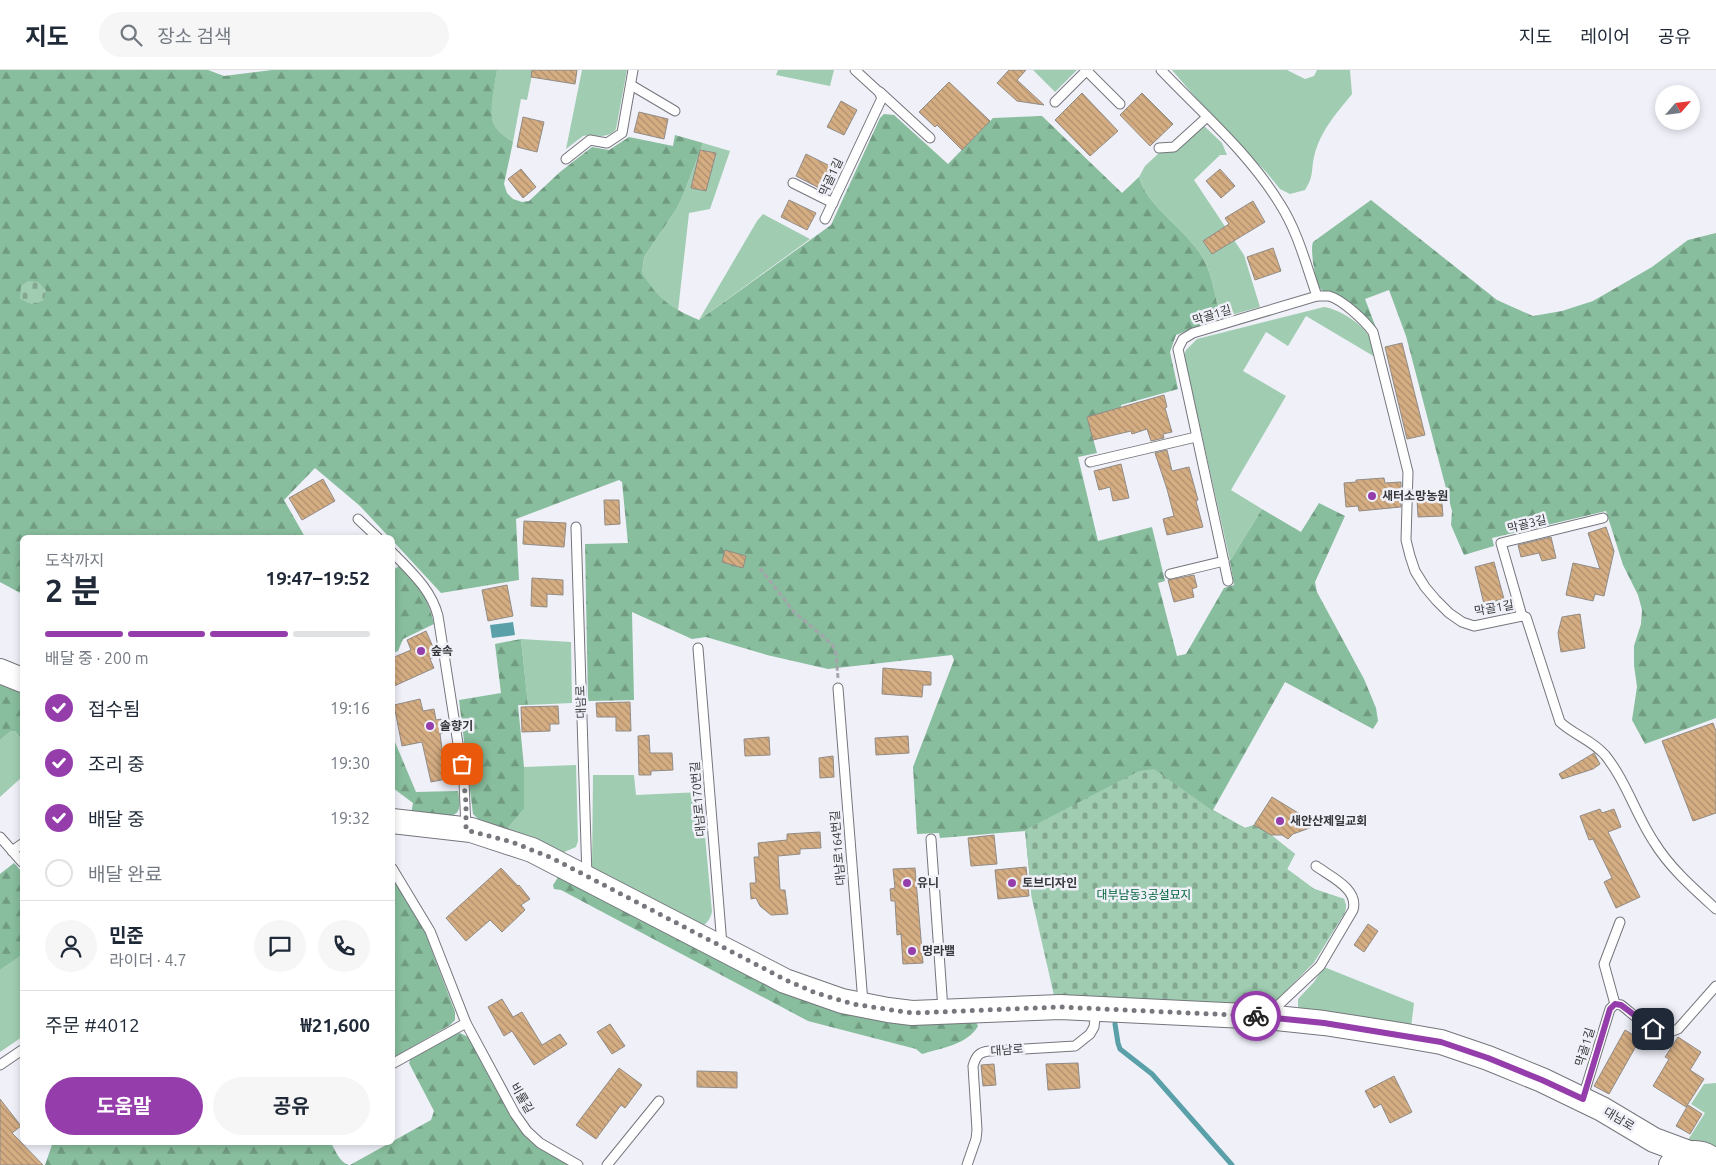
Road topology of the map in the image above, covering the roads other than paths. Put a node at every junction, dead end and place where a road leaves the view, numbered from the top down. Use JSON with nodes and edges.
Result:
{"nodes":[{"id":1,"x":633,"y":70,"type":"edge"},
{"id":2,"x":855,"y":70,"type":"edge"},
{"id":3,"x":1087,"y":70,"type":"edge"},
{"id":4,"x":1161,"y":70,"type":"edge"},
{"id":5,"x":631,"y":85,"type":"junction"},
{"id":6,"x":879,"y":92,"type":"junction"},
{"id":7,"x":1055,"y":102,"type":"dead end"},
{"id":8,"x":1120,"y":104,"type":"dead end"},
{"id":9,"x":675,"y":112,"type":"dead end"},
{"id":10,"x":1207,"y":117,"type":"junction"},
{"id":11,"x":930,"y":138,"type":"dead end"},
{"id":12,"x":1159,"y":148,"type":"dead end"},
{"id":13,"x":566,"y":159,"type":"dead end"},
{"id":14,"x":793,"y":183,"type":"dead end"},
{"id":15,"x":833,"y":203,"type":"junction"},
{"id":16,"x":825,"y":219,"type":"dead end"},
{"id":17,"x":1317,"y":296,"type":"junction"},
{"id":18,"x":1196,"y":437,"type":"junction"},
{"id":19,"x":1090,"y":462,"type":"dead end"},
{"id":20,"x":358,"y":518,"type":"dead end"},
{"id":21,"x":1603,"y":518,"type":"dead end"},
{"id":22,"x":576,"y":527,"type":"dead end"},
{"id":23,"x":375,"y":535,"type":"edge"},
{"id":24,"x":395,"y":555,"type":"edge"},
{"id":25,"x":1224,"y":561,"type":"junction"},
{"id":26,"x":1170,"y":574,"type":"dead end"},
{"id":27,"x":1228,"y":581,"type":"dead end"},
{"id":28,"x":1522,"y":616,"type":"junction"},
{"id":29,"x":698,"y":648,"type":"dead end"},
{"id":30,"x":0,"y":671,"type":"edge"},
{"id":31,"x":20,"y":679,"type":"edge"},
{"id":32,"x":838,"y":688,"type":"road end"},
{"id":33,"x":395,"y":822,"type":"edge"},
{"id":34,"x":466,"y":830,"type":"junction"},
{"id":35,"x":0,"y":837,"type":"edge"},
{"id":36,"x":931,"y":839,"type":"dead end"},
{"id":37,"x":20,"y":845,"type":"edge"},
{"id":38,"x":12,"y":851,"type":"junction"},
{"id":39,"x":20,"y":860,"type":"edge"},
{"id":40,"x":1316,"y":866,"type":"dead end"},
{"id":41,"x":395,"y":873,"type":"edge"},
{"id":42,"x":587,"y":877,"type":"junction"},
{"id":43,"x":1716,"y":909,"type":"edge"},
{"id":44,"x":1620,"y":922,"type":"dead end"},
{"id":45,"x":722,"y":948,"type":"junction"},
{"id":46,"x":1716,"y":986,"type":"edge"},
{"id":47,"x":1615,"y":1004,"type":"junction"},
{"id":48,"x":864,"y":1006,"type":"junction"},
{"id":49,"x":1096,"y":1010,"type":"junction"},
{"id":50,"x":943,"y":1012,"type":"junction"},
{"id":51,"x":1266,"y":1017,"type":"junction"},
{"id":52,"x":466,"y":1023,"type":"junction"},
{"id":53,"x":20,"y":1051,"type":"edge"},
{"id":54,"x":395,"y":1062,"type":"edge"},
{"id":55,"x":0,"y":1065,"type":"edge"},
{"id":56,"x":1583,"y":1099,"type":"junction"},
{"id":57,"x":659,"y":1101,"type":"dead end"},
{"id":58,"x":1654,"y":1140,"type":"junction"},
{"id":59,"x":1680,"y":1159,"type":"edge"},
{"id":60,"x":1715,"y":1161,"type":"edge"},
{"id":61,"x":578,"y":1165,"type":"edge"},
{"id":62,"x":608,"y":1165,"type":"edge"},
{"id":63,"x":967,"y":1165,"type":"edge"},
{"id":64,"x":1663,"y":1165,"type":"edge"}],
"edges":[{"from":1,"to":5,"type":"lane"},
{"from":2,"to":6,"type":"lane"},
{"from":3,"to":7,"type":"lane"},
{"from":3,"to":8,"type":"lane"},
{"from":4,"to":10,"type":"lane"},
{"from":5,"to":9,"type":"lane"},
{"from":5,"to":13,"type":"lane"},
{"from":6,"to":11,"type":"lane"},
{"from":6,"to":15,"type":"lane","name":"막골1길"},
{"from":10,"to":12,"type":"lane"},
{"from":10,"to":17,"type":"lane"},
{"from":14,"to":15,"type":"lane"},
{"from":15,"to":16,"type":"lane","name":"막골1길"},
{"from":17,"to":18,"type":"lane","name":"막골1길"},
{"from":17,"to":28,"type":"lane","name":"막골1길"},
{"from":18,"to":19,"type":"lane"},
{"from":18,"to":25,"type":"lane","name":"막골1길"},
{"from":20,"to":23,"type":"lane"},
{"from":21,"to":28,"type":"lane","name":"막골3길"},
{"from":22,"to":42,"type":"lane","name":"대남로"},
{"from":24,"to":34,"type":"lane"},
{"from":25,"to":26,"type":"lane"},
{"from":25,"to":27,"type":"lane","name":"막골1길"},
{"from":28,"to":43,"type":"lane","name":"막골1길"},
{"from":29,"to":45,"type":"lane","name":"대남로170번길"},
{"from":30,"to":31,"type":"street"},
{"from":32,"to":48,"type":"lane","name":"대남로164번길"},
{"from":33,"to":34,"type":"street","name":"대남로"},
{"from":34,"to":42,"type":"street","name":"대남로"},
{"from":35,"to":38,"type":"lane"},
{"from":36,"to":50,"type":"lane"},
{"from":37,"to":38,"type":"lane"},
{"from":38,"to":39,"type":"lane"},
{"from":40,"to":51,"type":"lane"},
{"from":41,"to":52,"type":"lane","name":"비룰길"},
{"from":42,"to":45,"type":"street","name":"대남로"},
{"from":44,"to":47,"type":"lane"},
{"from":45,"to":48,"type":"street","name":"대남로"},
{"from":46,"to":47,"type":"lane"},
{"from":47,"to":56,"type":"lane","name":"막골1길"},
{"from":48,"to":50,"type":"street","name":"대남로"},
{"from":49,"to":50,"type":"street","name":"대남로"},
{"from":49,"to":51,"type":"street","name":"대남로"},
{"from":49,"to":63,"type":"lane","name":"대남로"},
{"from":51,"to":56,"type":"street","name":"대남로"},
{"from":52,"to":54,"type":"lane"},
{"from":52,"to":61,"type":"lane","name":"비룰길"},
{"from":53,"to":55,"type":"lane"},
{"from":56,"to":58,"type":"street","name":"대남로"},
{"from":57,"to":62,"type":"lane"},
{"from":58,"to":59,"type":"street","name":"대남로"},
{"from":58,"to":64,"type":"street"},
{"from":59,"to":60,"type":"street","name":"대남로"}]}
